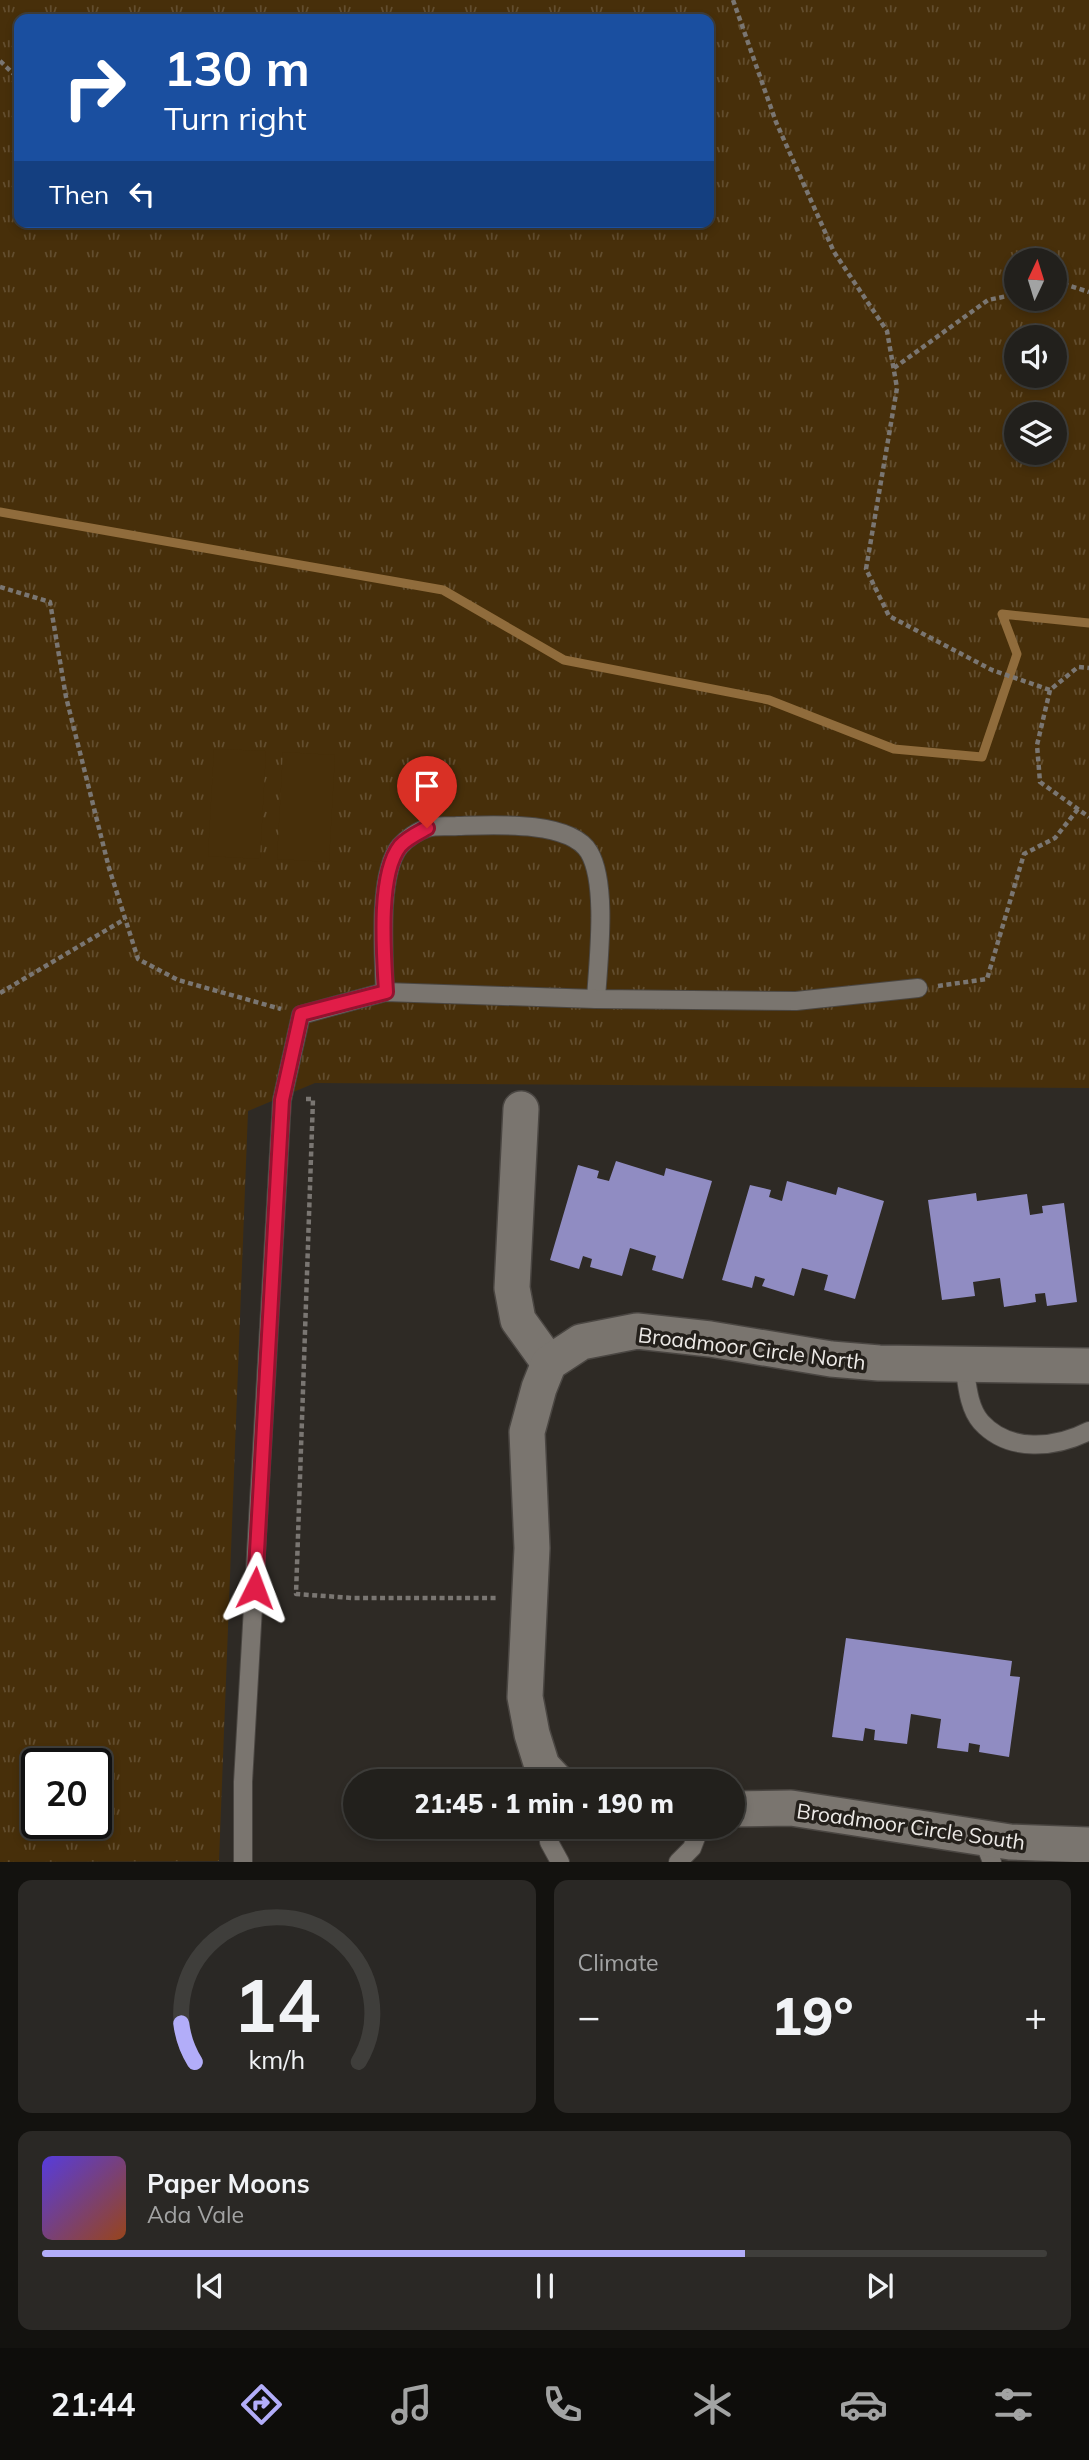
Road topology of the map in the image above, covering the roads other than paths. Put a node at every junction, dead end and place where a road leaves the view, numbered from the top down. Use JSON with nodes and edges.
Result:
{"nodes":[{"id":1,"x":918,"y":988,"type":"road end"},
{"id":2,"x":386,"y":992,"type":"junction"},
{"id":3,"x":596,"y":999,"type":"junction"},
{"id":4,"x":522,"y":1109,"type":"dead end"},
{"id":5,"x":550,"y":1363,"type":"junction"},
{"id":6,"x":964,"y":1364,"type":"junction"},
{"id":7,"x":1089,"y":1366,"type":"edge"},
{"id":8,"x":1089,"y":1431,"type":"edge"},
{"id":9,"x":544,"y":1769,"type":"edge"},
{"id":10,"x":745,"y":1809,"type":"edge"},
{"id":11,"x":549,"y":1839,"type":"edge"},
{"id":12,"x":695,"y":1839,"type":"edge"},
{"id":13,"x":1089,"y":1845,"type":"edge"},
{"id":14,"x":987,"y":1850,"type":"edge"},
{"id":15,"x":243,"y":1861,"type":"edge"},
{"id":16,"x":560,"y":1861,"type":"edge"},
{"id":17,"x":678,"y":1861,"type":"edge"}],
"edges":[{"from":1,"to":3,"type":"lane"},
{"from":2,"to":3,"type":"lane"},
{"from":2,"to":3,"type":"lane"},
{"from":2,"to":15,"type":"lane"},
{"from":4,"to":5,"type":"street"},
{"from":5,"to":6,"type":"street","name":"Broadmoor Circle North"},
{"from":5,"to":9,"type":"street"},
{"from":6,"to":7,"type":"street","name":"Broadmoor Circle North"},
{"from":6,"to":8,"type":"lane"},
{"from":10,"to":14,"type":"street","name":"Broadmoor Circle South"},
{"from":11,"to":16,"type":"lane"},
{"from":12,"to":17,"type":"lane"},
{"from":13,"to":14,"type":"street","name":"Broadmoor Circle South"}]}
